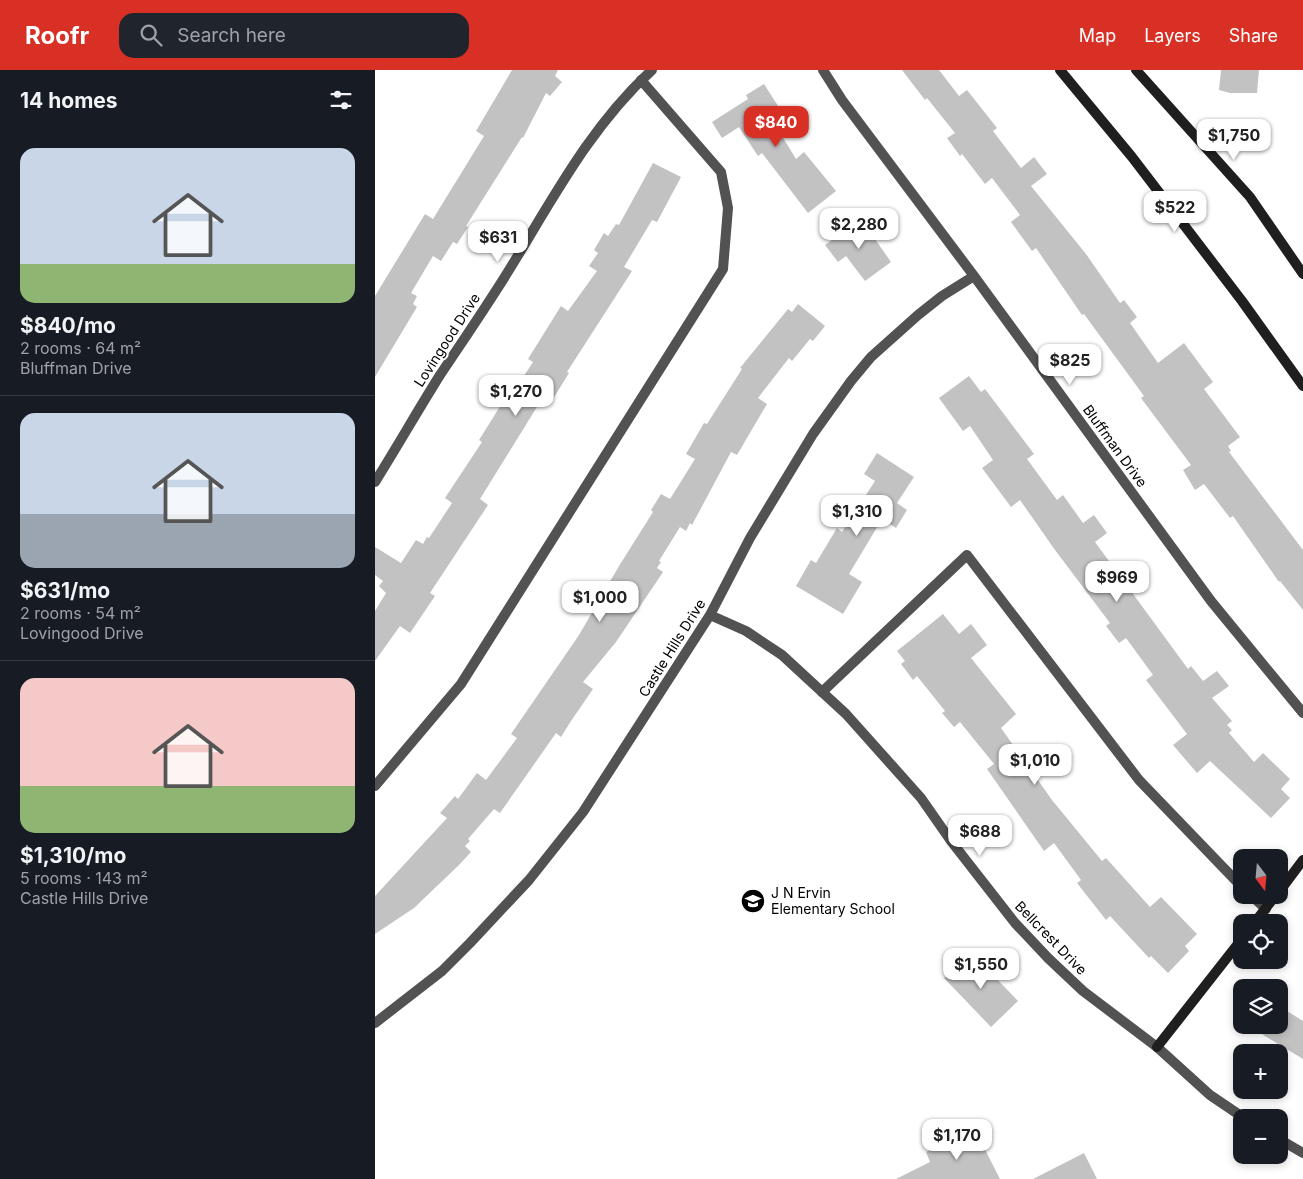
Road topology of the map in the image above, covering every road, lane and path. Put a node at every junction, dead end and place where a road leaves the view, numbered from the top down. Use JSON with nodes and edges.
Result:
{"nodes":[{"id":1,"x":652,"y":70,"type":"edge"},
{"id":2,"x":823,"y":70,"type":"edge"},
{"id":3,"x":1060,"y":70,"type":"edge"},
{"id":4,"x":1136,"y":70,"type":"edge"},
{"id":5,"x":641,"y":80,"type":"junction"},
{"id":6,"x":1303,"y":274,"type":"edge"},
{"id":7,"x":974,"y":276,"type":"junction"},
{"id":8,"x":1303,"y":386,"type":"edge"},
{"id":9,"x":375,"y":482,"type":"edge"},
{"id":10,"x":709,"y":614,"type":"junction"},
{"id":11,"x":822,"y":692,"type":"junction"},
{"id":12,"x":1303,"y":712,"type":"edge"},
{"id":13,"x":375,"y":786,"type":"edge"},
{"id":14,"x":1303,"y":860,"type":"edge"},
{"id":15,"x":1233,"y":878,"type":"edge"},
{"id":16,"x":1288,"y":880,"type":"edge"},
{"id":17,"x":1261,"y":904,"type":"edge"},
{"id":18,"x":1270,"y":904,"type":"edge"},
{"id":19,"x":1266,"y":909,"type":"junction"},
{"id":20,"x":1262,"y":914,"type":"edge"},
{"id":21,"x":1233,"y":950,"type":"edge"},
{"id":22,"x":375,"y":1023,"type":"edge"},
{"id":23,"x":1157,"y":1047,"type":"junction"},
{"id":24,"x":1233,"y":1111,"type":"edge"},
{"id":25,"x":1288,"y":1144,"type":"edge"},
{"id":26,"x":1303,"y":1153,"type":"edge"}],
"edges":[{"from":1,"to":5,"type":"street","name":"Lovingood Drive"},
{"from":2,"to":7,"type":"street","name":"Bluffman Drive"},
{"from":3,"to":8,"type":"main road"},
{"from":4,"to":6,"type":"main road"},
{"from":5,"to":9,"type":"street","name":"Lovingood Drive"},
{"from":5,"to":13,"type":"street"},
{"from":7,"to":10,"type":"street","name":"Castle Hills Drive"},
{"from":7,"to":12,"type":"street","name":"Bluffman Drive"},
{"from":10,"to":11,"type":"street","name":"Bellcrest Drive"},
{"from":10,"to":22,"type":"street","name":"Castle Hills Drive"},
{"from":11,"to":15,"type":"street"},
{"from":11,"to":23,"type":"street","name":"Bellcrest Drive"},
{"from":14,"to":16,"type":"main road"},
{"from":17,"to":19,"type":"street"},
{"from":18,"to":19,"type":"main road"},
{"from":19,"to":20,"type":"main road"},
{"from":21,"to":23,"type":"main road"},
{"from":23,"to":24,"type":"street","name":"Bellcrest Drive"},
{"from":25,"to":26,"type":"street"}]}
